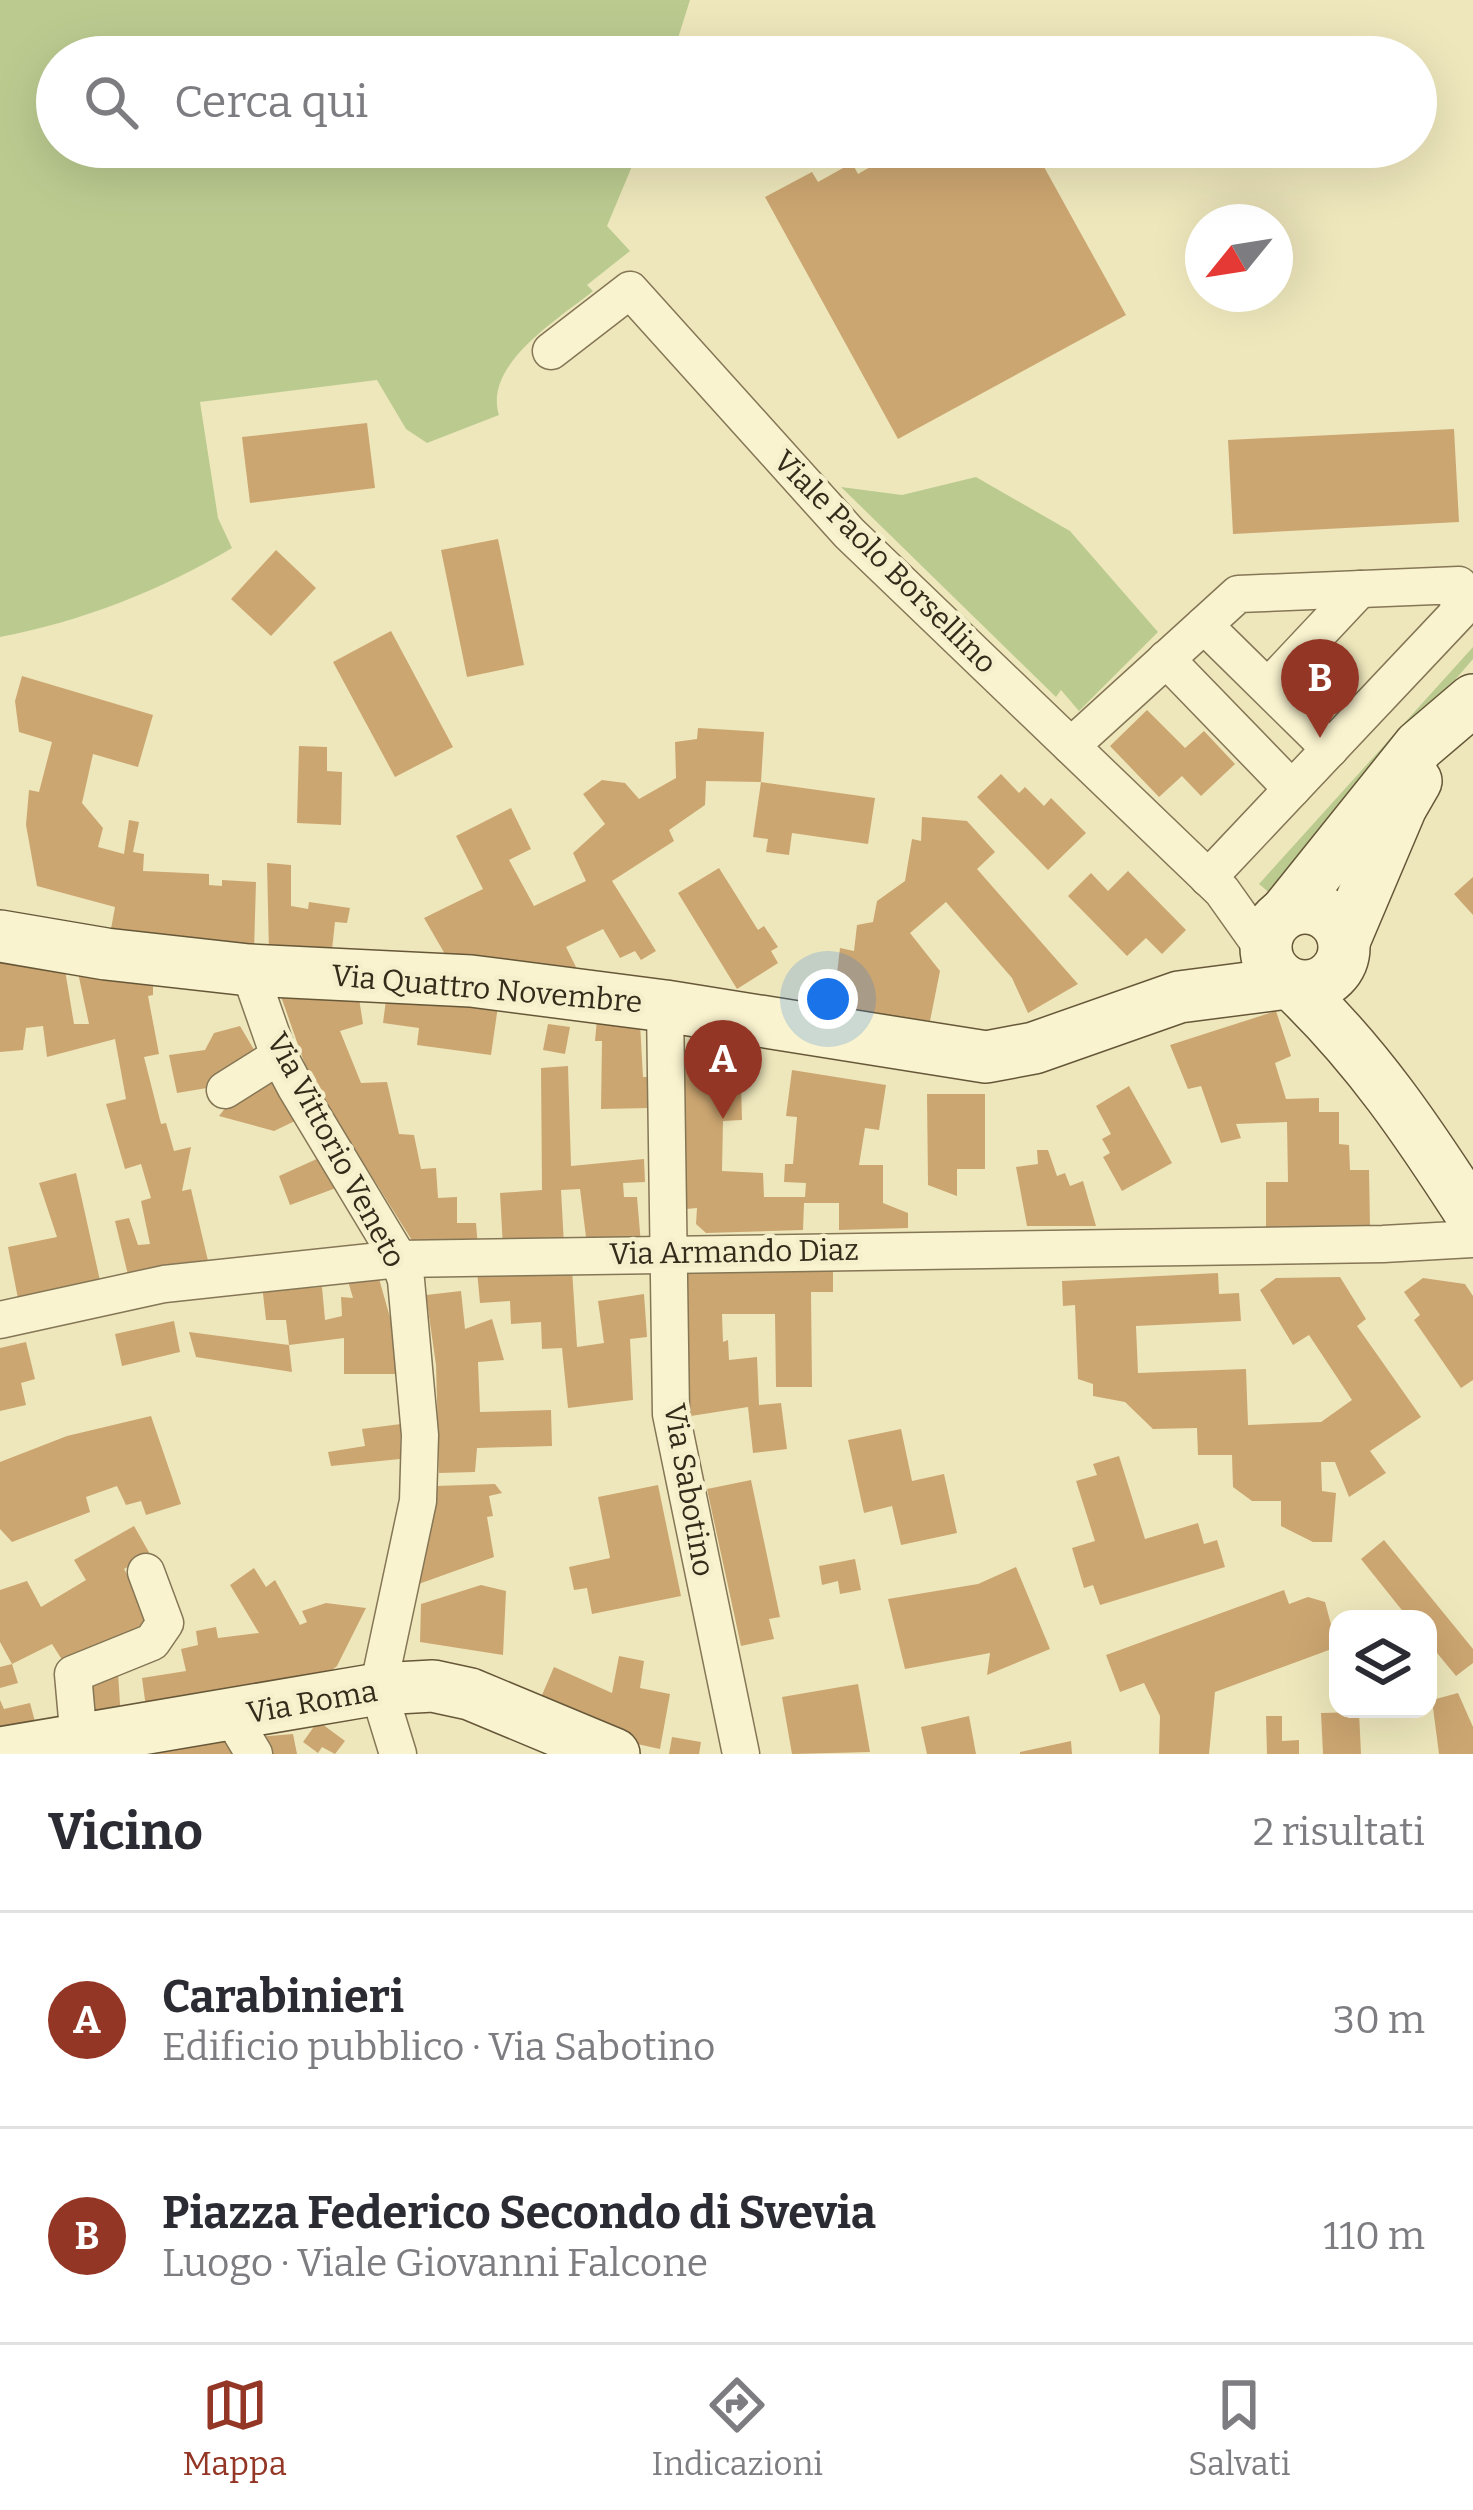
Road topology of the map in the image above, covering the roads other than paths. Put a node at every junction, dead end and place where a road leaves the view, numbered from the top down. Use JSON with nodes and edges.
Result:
{"nodes":[{"id":1,"x":551,"y":351,"type":"dead end"},
{"id":2,"x":1360,"y":589,"type":"junction"},
{"id":3,"x":1204,"y":625,"type":"junction"},
{"id":4,"x":1166,"y":659,"type":"junction"},
{"id":5,"x":1268,"y":688,"type":"junction"},
{"id":6,"x":1461,"y":711,"type":"edge"},
{"id":7,"x":1071,"y":746,"type":"junction"},
{"id":8,"x":1330,"y":749,"type":"junction"},
{"id":9,"x":1292,"y":789,"type":"junction"},
{"id":10,"x":1215,"y":885,"type":"junction"},
{"id":11,"x":0,"y":936,"type":"edge"},
{"id":12,"x":1276,"y":947,"type":"junction"},
{"id":13,"x":1345,"y":948,"type":"junction"},
{"id":14,"x":249,"y":970,"type":"junction"},
{"id":15,"x":665,"y":1006,"type":"junction"},
{"id":16,"x":280,"y":1056,"type":"junction"},
{"id":17,"x":225,"y":1090,"type":"dead end"},
{"id":18,"x":1405,"y":1111,"type":"junction"},
{"id":19,"x":1473,"y":1217,"type":"edge"},
{"id":20,"x":1473,"y":1239,"type":"edge"},
{"id":21,"x":667,"y":1253,"type":"junction"},
{"id":22,"x":399,"y":1259,"type":"junction"},
{"id":23,"x":0,"y":1320,"type":"edge"},
{"id":24,"x":146,"y":1572,"type":"dead end"},
{"id":25,"x":377,"y":1689,"type":"junction"},
{"id":26,"x":243,"y":1735,"type":"edge"},
{"id":27,"x":79,"y":1741,"type":"junction"},
{"id":28,"x":0,"y":1753,"type":"edge"},
{"id":29,"x":398,"y":1754,"type":"edge"},
{"id":30,"x":614,"y":1754,"type":"edge"},
{"id":31,"x":741,"y":1754,"type":"edge"}],
"edges":[{"from":1,"to":7,"type":"street","name":"Viale Paolo Borsellino"},
{"from":2,"to":3,"type":"street"},
{"from":2,"to":5,"type":"street"},
{"from":2,"to":8,"type":"street"},
{"from":3,"to":4,"type":"street"},
{"from":3,"to":5,"type":"street"},
{"from":4,"to":7,"type":"street"},
{"from":4,"to":9,"type":"street"},
{"from":5,"to":8,"type":"street"},
{"from":6,"to":12,"type":"street"},
{"from":6,"to":13,"type":"street"},
{"from":7,"to":10,"type":"street","name":"Viale Paolo Borsellino"},
{"from":8,"to":9,"type":"street"},
{"from":9,"to":10,"type":"street"},
{"from":10,"to":12,"type":"street","name":"Viale Paolo Borsellino"},
{"from":11,"to":14,"type":"street","name":"Via Quattro Novembre"},
{"from":12,"to":13,"type":"street"},
{"from":12,"to":13,"type":"street"},
{"from":12,"to":15,"type":"street","name":"Via Quattro Novembre"},
{"from":12,"to":18,"type":"street"},
{"from":13,"to":18,"type":"street"},
{"from":14,"to":15,"type":"street","name":"Via Quattro Novembre"},
{"from":14,"to":16,"type":"street","name":"Via Vittorio Veneto"},
{"from":15,"to":21,"type":"street","name":"Via Sabotino"},
{"from":16,"to":17,"type":"street"},
{"from":16,"to":22,"type":"street","name":"Via Vittorio Veneto"},
{"from":18,"to":19,"type":"street"},
{"from":20,"to":21,"type":"street","name":"Via Armando Diaz"},
{"from":21,"to":22,"type":"street","name":"Via Armando Diaz"},
{"from":21,"to":31,"type":"street","name":"Via Sabotino"},
{"from":22,"to":23,"type":"street","name":"Via Armando Diaz"},
{"from":22,"to":25,"type":"street","name":"Via Vittorio Veneto"},
{"from":24,"to":27,"type":"street"},
{"from":25,"to":26,"type":"street","name":"Via Roma"},
{"from":25,"to":29,"type":"street"},
{"from":25,"to":30,"type":"street","name":"Via Roma"},
{"from":26,"to":27,"type":"street","name":"Via Roma"},
{"from":27,"to":28,"type":"street","name":"Via Roma"}]}
